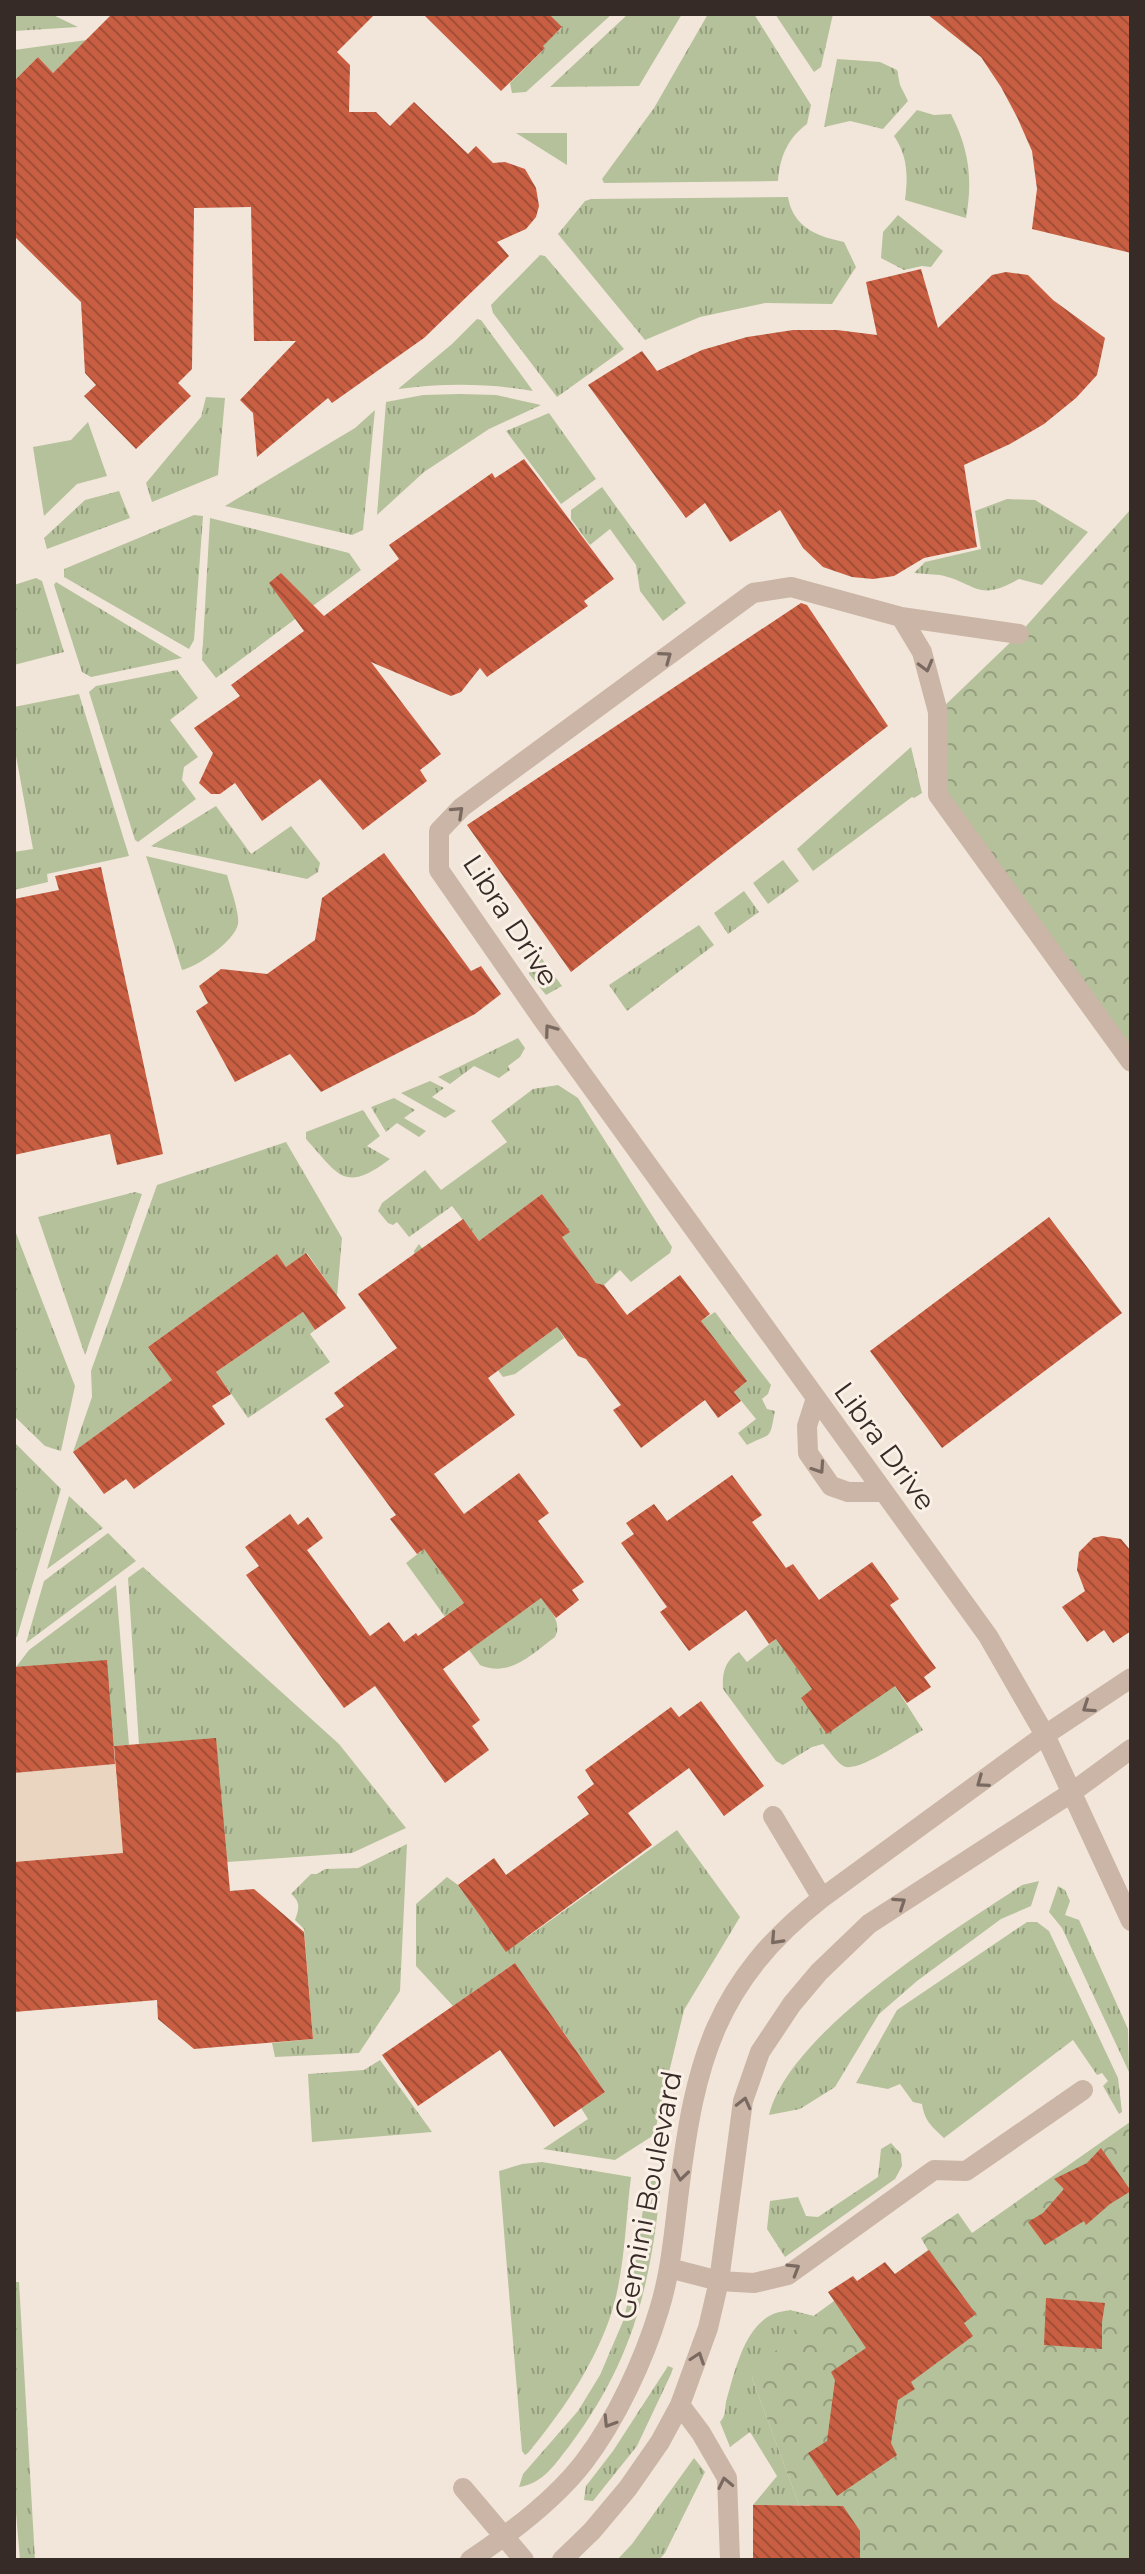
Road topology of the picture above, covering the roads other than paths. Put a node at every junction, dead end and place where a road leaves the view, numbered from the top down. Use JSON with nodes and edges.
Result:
{"nodes":[{"id":1,"x":901,"y":617,"type":"junction"},
{"id":2,"x":1019,"y":634,"type":"dead end"},
{"id":3,"x":1131,"y":1062,"type":"edge"},
{"id":4,"x":816,"y":1398,"type":"junction"},
{"id":5,"x":884,"y":1492,"type":"junction"},
{"id":6,"x":1131,"y":1678,"type":"edge"},
{"id":7,"x":1045,"y":1735,"type":"junction"},
{"id":8,"x":1131,"y":1749,"type":"edge"},
{"id":9,"x":1071,"y":1793,"type":"junction"},
{"id":10,"x":773,"y":1816,"type":"dead end"},
{"id":11,"x":822,"y":1898,"type":"junction"},
{"id":12,"x":1131,"y":1921,"type":"edge"},
{"id":13,"x":1083,"y":2090,"type":"dead end"},
{"id":14,"x":669,"y":2268,"type":"junction"},
{"id":15,"x":719,"y":2281,"type":"junction"},
{"id":16,"x":680,"y":2405,"type":"junction"},
{"id":17,"x":463,"y":2488,"type":"dead end"},
{"id":18,"x":505,"y":2537,"type":"junction"},
{"id":19,"x":470,"y":2560,"type":"edge"},
{"id":20,"x":524,"y":2560,"type":"edge"},
{"id":21,"x":562,"y":2560,"type":"edge"},
{"id":22,"x":730,"y":2560,"type":"edge"}],
"edges":[{"from":1,"to":2,"type":"street"},
{"from":1,"to":3,"type":"street","one_way":true},
{"from":4,"to":1,"type":"street","name":"Libra Drive","one_way":true},
{"from":4,"to":5,"type":"street","name":"Libra Drive"},
{"from":4,"to":5,"type":"street","one_way":true},
{"from":5,"to":7,"type":"street","name":"Libra Drive"},
{"from":6,"to":7,"type":"street","name":"Gemini Boulevard","one_way":true},
{"from":7,"to":9,"type":"street","name":"Libra Drive"},
{"from":7,"to":11,"type":"street","name":"Gemini Boulevard","one_way":true},
{"from":8,"to":9,"type":"street"},
{"from":9,"to":12,"type":"street","name":"Libra Drive"},
{"from":15,"to":9,"type":"street","one_way":true},
{"from":10,"to":11,"type":"street"},
{"from":11,"to":14,"type":"street","name":"Gemini Boulevard","one_way":true},
{"from":15,"to":13,"type":"street","one_way":true},
{"from":14,"to":15,"type":"street"},
{"from":14,"to":18,"type":"street","name":"Gemini Boulevard","one_way":true},
{"from":16,"to":15,"type":"street","one_way":true},
{"from":16,"to":21,"type":"street"},
{"from":22,"to":16,"type":"street","one_way":true},
{"from":17,"to":18,"type":"street"},
{"from":18,"to":19,"type":"street","name":"Gemini Boulevard"},
{"from":18,"to":20,"type":"street"}]}
